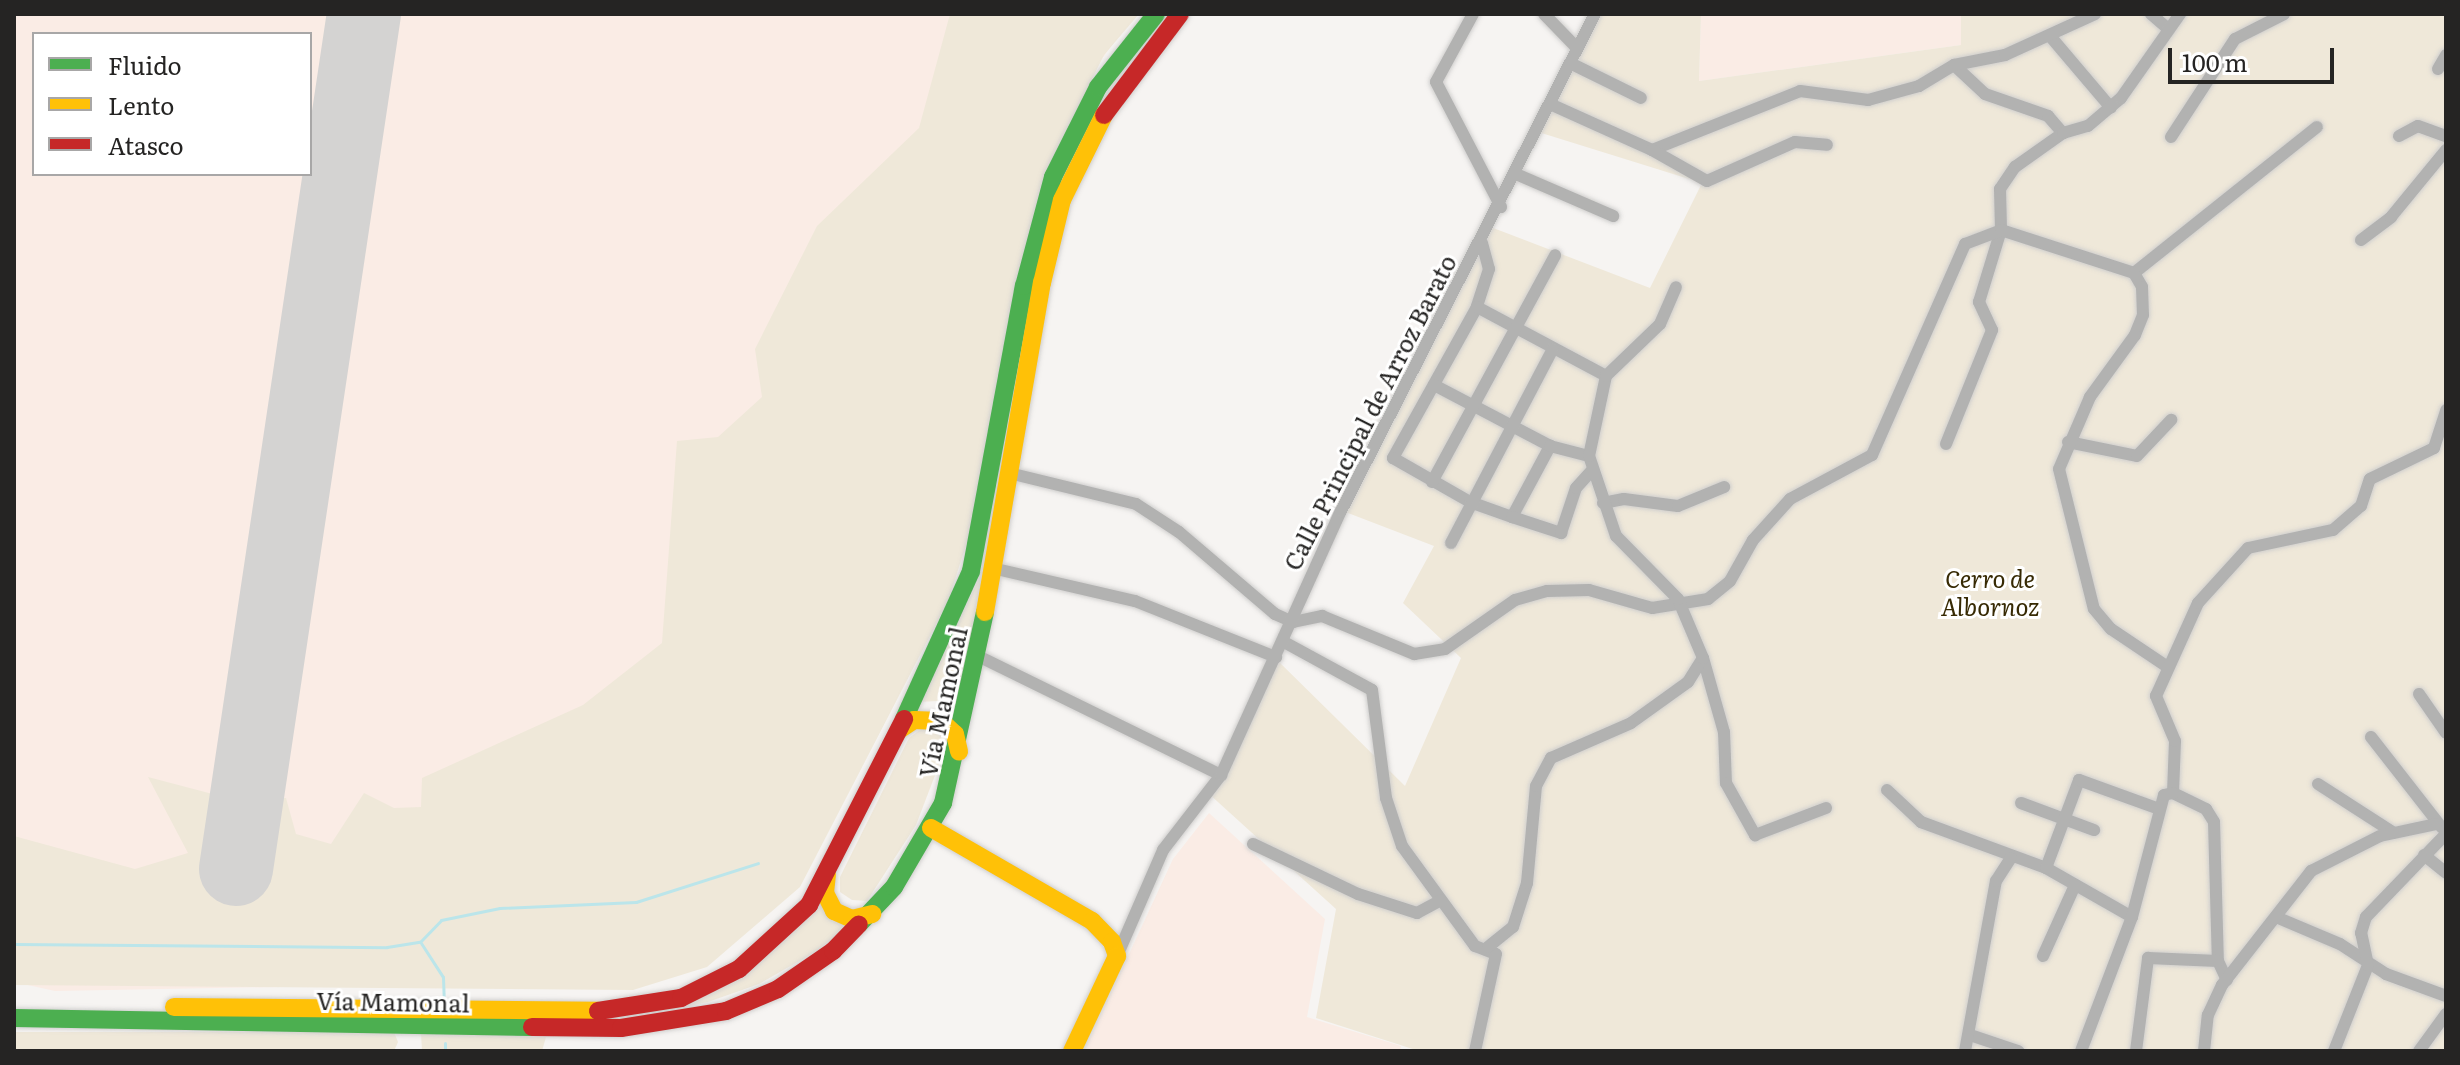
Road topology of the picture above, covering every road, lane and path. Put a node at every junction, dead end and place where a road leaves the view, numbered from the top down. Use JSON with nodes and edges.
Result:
{"nodes":[{"id":1,"x":1156,"y":14,"type":"edge"},
{"id":2,"x":1180,"y":14,"type":"edge"},
{"id":3,"x":1473,"y":14,"type":"edge"},
{"id":4,"x":1544,"y":14,"type":"edge"},
{"id":5,"x":1595,"y":14,"type":"edge"},
{"id":6,"x":2095,"y":14,"type":"edge"},
{"id":7,"x":2151,"y":14,"type":"edge"},
{"id":8,"x":2180,"y":14,"type":"edge"},
{"id":9,"x":2284,"y":14,"type":"edge"},
{"id":10,"x":2167,"y":28,"type":"junction"},
{"id":11,"x":2050,"y":36,"type":"junction"},
{"id":12,"x":1577,"y":48,"type":"junction"},
{"id":13,"x":2446,"y":55,"type":"edge"},
{"id":14,"x":1570,"y":63,"type":"junction"},
{"id":15,"x":1954,"y":65,"type":"junction"},
{"id":16,"x":2438,"y":69,"type":"dead end"},
{"id":17,"x":1641,"y":98,"type":"dead end"},
{"id":18,"x":1550,"y":104,"type":"junction"},
{"id":19,"x":2111,"y":108,"type":"junction"},
{"id":20,"x":2317,"y":127,"type":"dead end"},
{"id":21,"x":2063,"y":133,"type":"junction"},
{"id":22,"x":2399,"y":136,"type":"dead end"},
{"id":23,"x":2446,"y":136,"type":"edge"},
{"id":24,"x":2171,"y":137,"type":"dead end"},
{"id":25,"x":1827,"y":145,"type":"dead end"},
{"id":26,"x":1652,"y":150,"type":"junction"},
{"id":27,"x":2446,"y":150,"type":"edge"},
{"id":28,"x":1516,"y":174,"type":"junction"},
{"id":29,"x":1501,"y":207,"type":"junction"},
{"id":30,"x":1613,"y":216,"type":"dead end"},
{"id":31,"x":2001,"y":230,"type":"junction"},
{"id":32,"x":2361,"y":240,"type":"dead end"},
{"id":33,"x":1482,"y":243,"type":"junction"},
{"id":34,"x":1555,"y":255,"type":"dead end"},
{"id":35,"x":2134,"y":273,"type":"junction"},
{"id":36,"x":1676,"y":287,"type":"dead end"},
{"id":37,"x":1477,"y":307,"type":"junction"},
{"id":38,"x":1517,"y":330,"type":"junction"},
{"id":39,"x":1553,"y":349,"type":"junction"},
{"id":40,"x":1606,"y":376,"type":"junction"},
{"id":41,"x":1434,"y":385,"type":"junction"},
{"id":42,"x":1474,"y":407,"type":"junction"},
{"id":43,"x":2446,"y":410,"type":"edge"},
{"id":44,"x":2171,"y":420,"type":"dead end"},
{"id":45,"x":1513,"y":429,"type":"junction"},
{"id":46,"x":2068,"y":442,"type":"junction"},
{"id":47,"x":1946,"y":444,"type":"dead end"},
{"id":48,"x":1550,"y":446,"type":"junction"},
{"id":49,"x":1591,"y":462,"type":"junction"},
{"id":50,"x":1009,"y":473,"type":"junction"},
{"id":51,"x":1432,"y":482,"type":"junction"},
{"id":52,"x":1724,"y":487,"type":"dead end"},
{"id":53,"x":1470,"y":502,"type":"junction"},
{"id":54,"x":1603,"y":503,"type":"junction"},
{"id":55,"x":1512,"y":517,"type":"junction"},
{"id":56,"x":1451,"y":543,"type":"dead end"},
{"id":57,"x":992,"y":568,"type":"junction"},
{"id":58,"x":1682,"y":605,"type":"junction"},
{"id":59,"x":1293,"y":622,"type":"junction"},
{"id":60,"x":1284,"y":642,"type":"junction"},
{"id":61,"x":978,"y":656,"type":"junction"},
{"id":62,"x":1276,"y":657,"type":"junction"},
{"id":63,"x":1703,"y":658,"type":"junction"},
{"id":64,"x":2166,"y":666,"type":"junction"},
{"id":65,"x":2419,"y":694,"type":"dead end"},
{"id":66,"x":899,"y":730,"type":"junction"},
{"id":67,"x":2446,"y":733,"type":"edge"},
{"id":68,"x":2371,"y":737,"type":"dead end"},
{"id":69,"x":959,"y":752,"type":"junction"},
{"id":70,"x":1221,"y":775,"type":"junction"},
{"id":71,"x":2318,"y":784,"type":"dead end"},
{"id":72,"x":1887,"y":790,"type":"dead end"},
{"id":73,"x":2173,"y":793,"type":"junction"},
{"id":74,"x":2021,"y":803,"type":"dead end"},
{"id":75,"x":1826,"y":808,"type":"dead end"},
{"id":76,"x":2159,"y":809,"type":"junction"},
{"id":77,"x":2064,"y":819,"type":"junction"},
{"id":78,"x":931,"y":828,"type":"junction"},
{"id":79,"x":2443,"y":829,"type":"edge"},
{"id":80,"x":2094,"y":830,"type":"dead end"},
{"id":81,"x":2394,"y":833,"type":"junction"},
{"id":82,"x":1253,"y":844,"type":"dead end"},
{"id":83,"x":2424,"y":855,"type":"junction"},
{"id":84,"x":2011,"y":858,"type":"junction"},
{"id":85,"x":2046,"y":868,"type":"junction"},
{"id":86,"x":827,"y":873,"type":"junction"},
{"id":87,"x":2446,"y":873,"type":"edge"},
{"id":88,"x":2075,"y":885,"type":"junction"},
{"id":89,"x":1441,"y":900,"type":"junction"},
{"id":90,"x":872,"y":914,"type":"junction"},
{"id":91,"x":2132,"y":917,"type":"junction"},
{"id":92,"x":2276,"y":917,"type":"junction"},
{"id":93,"x":1488,"y":947,"type":"junction"},
{"id":94,"x":1117,"y":956,"type":"junction"},
{"id":95,"x":2043,"y":956,"type":"dead end"},
{"id":96,"x":2218,"y":961,"type":"junction"},
{"id":97,"x":2368,"y":965,"type":"junction"},
{"id":98,"x":2227,"y":980,"type":"junction"},
{"id":99,"x":2446,"y":996,"type":"edge"},
{"id":100,"x":14,"y":1006,"type":"edge"},
{"id":101,"x":2446,"y":1014,"type":"edge"},
{"id":102,"x":14,"y":1018,"type":"edge"},
{"id":103,"x":1970,"y":1035,"type":"junction"},
{"id":104,"x":1072,"y":1051,"type":"edge"},
{"id":105,"x":1475,"y":1051,"type":"edge"},
{"id":106,"x":1965,"y":1051,"type":"edge"},
{"id":107,"x":2018,"y":1051,"type":"edge"},
{"id":108,"x":2081,"y":1051,"type":"edge"},
{"id":109,"x":2136,"y":1051,"type":"edge"},
{"id":110,"x":2204,"y":1051,"type":"edge"},
{"id":111,"x":2334,"y":1051,"type":"edge"},
{"id":112,"x":2419,"y":1051,"type":"edge"}],
"edges":[{"from":1,"to":66,"type":"main road","name":"Vía Mamonal"},
{"from":2,"to":50,"type":"main road","name":"Vía Mamonal"},
{"from":3,"to":29,"type":"street"},
{"from":4,"to":12,"type":"street"},
{"from":5,"to":12,"type":"street","name":"Calle Principal de Arroz Barato"},
{"from":6,"to":11,"type":"street"},
{"from":7,"to":10,"type":"street"},
{"from":8,"to":10,"type":"street"},
{"from":9,"to":24,"type":"street"},
{"from":10,"to":19,"type":"street"},
{"from":11,"to":15,"type":"street"},
{"from":11,"to":19,"type":"street"},
{"from":12,"to":14,"type":"street","name":"Calle Principal de Arroz Barato"},
{"from":13,"to":16,"type":"street"},
{"from":14,"to":17,"type":"street"},
{"from":14,"to":18,"type":"street","name":"Calle Principal de Arroz Barato"},
{"from":15,"to":21,"type":"street"},
{"from":15,"to":26,"type":"street"},
{"from":18,"to":26,"type":"street"},
{"from":18,"to":28,"type":"street","name":"Calle Principal de Arroz Barato"},
{"from":19,"to":21,"type":"street"},
{"from":20,"to":35,"type":"street"},
{"from":21,"to":31,"type":"street"},
{"from":22,"to":23,"type":"street"},
{"from":25,"to":26,"type":"street"},
{"from":27,"to":32,"type":"street"},
{"from":28,"to":29,"type":"street","name":"Calle Principal de Arroz Barato"},
{"from":28,"to":30,"type":"street"},
{"from":29,"to":33,"type":"street","name":"Calle Principal de Arroz Barato"},
{"from":31,"to":35,"type":"street"},
{"from":31,"to":47,"type":"street"},
{"from":31,"to":58,"type":"street"},
{"from":33,"to":37,"type":"street"},
{"from":33,"to":59,"type":"street","name":"Calle Principal de Arroz Barato"},
{"from":34,"to":38,"type":"street"},
{"from":35,"to":46,"type":"street"},
{"from":36,"to":40,"type":"street"},
{"from":37,"to":38,"type":"street"},
{"from":37,"to":41,"type":"street"},
{"from":38,"to":39,"type":"street"},
{"from":38,"to":42,"type":"street"},
{"from":39,"to":40,"type":"street"},
{"from":39,"to":45,"type":"street"},
{"from":40,"to":49,"type":"street"},
{"from":41,"to":42,"type":"street"},
{"from":41,"to":51,"type":"street"},
{"from":42,"to":45,"type":"street"},
{"from":42,"to":51,"type":"street"},
{"from":43,"to":64,"type":"street"},
{"from":44,"to":46,"type":"street"},
{"from":45,"to":48,"type":"street"},
{"from":45,"to":53,"type":"street"},
{"from":46,"to":64,"type":"street"},
{"from":48,"to":49,"type":"street"},
{"from":48,"to":55,"type":"street"},
{"from":49,"to":54,"type":"street"},
{"from":49,"to":55,"type":"street"},
{"from":50,"to":57,"type":"main road","name":"Vía Mamonal"},
{"from":50,"to":59,"type":"street"},
{"from":51,"to":53,"type":"street"},
{"from":52,"to":54,"type":"street"},
{"from":53,"to":55,"type":"street"},
{"from":53,"to":56,"type":"street"},
{"from":54,"to":58,"type":"street"},
{"from":57,"to":61,"type":"main road","name":"Vía Mamonal"},
{"from":57,"to":62,"type":"street"},
{"from":58,"to":59,"type":"street"},
{"from":58,"to":63,"type":"street"},
{"from":59,"to":60,"type":"street","name":"Calle Principal de Arroz Barato"},
{"from":60,"to":62,"type":"street","name":"Calle Principal de Arroz Barato"},
{"from":60,"to":89,"type":"street"},
{"from":61,"to":69,"type":"main road","name":"Vía Mamonal"},
{"from":61,"to":70,"type":"street"},
{"from":62,"to":70,"type":"street","name":"Calle Principal de Arroz Barato"},
{"from":63,"to":75,"type":"street"},
{"from":63,"to":93,"type":"street"},
{"from":64,"to":73,"type":"street"},
{"from":65,"to":67,"type":"street"},
{"from":66,"to":69,"type":"main road"},
{"from":66,"to":86,"type":"main road","name":"Vía Mamonal"},
{"from":68,"to":79,"type":"street"},
{"from":69,"to":78,"type":"main road","name":"Vía Mamonal"},
{"from":70,"to":94,"type":"street","name":"Calle Principal de Arroz Barato"},
{"from":71,"to":81,"type":"street"},
{"from":72,"to":84,"type":"street"},
{"from":73,"to":76,"type":"street"},
{"from":73,"to":96,"type":"street"},
{"from":74,"to":77,"type":"street"},
{"from":76,"to":77,"type":"street"},
{"from":76,"to":91,"type":"street"},
{"from":77,"to":80,"type":"street"},
{"from":77,"to":85,"type":"street"},
{"from":78,"to":90,"type":"main road","name":"Vía Mamonal"},
{"from":78,"to":94,"type":"main road"},
{"from":79,"to":81,"type":"street"},
{"from":79,"to":83,"type":"street"},
{"from":81,"to":92,"type":"street"},
{"from":82,"to":89,"type":"street"},
{"from":83,"to":87,"type":"street"},
{"from":83,"to":97,"type":"street"},
{"from":84,"to":85,"type":"street"},
{"from":84,"to":103,"type":"street"},
{"from":85,"to":88,"type":"street"},
{"from":86,"to":90,"type":"main road"},
{"from":86,"to":100,"type":"main road","name":"Vía Mamonal"},
{"from":88,"to":91,"type":"street"},
{"from":88,"to":95,"type":"street"},
{"from":89,"to":93,"type":"street"},
{"from":90,"to":102,"type":"main road","name":"Vía Mamonal"},
{"from":91,"to":108,"type":"street"},
{"from":92,"to":97,"type":"street"},
{"from":92,"to":98,"type":"street"},
{"from":93,"to":105,"type":"street"},
{"from":94,"to":104,"type":"main road","name":"Calle Principal de Arroz Barato"},
{"from":96,"to":98,"type":"street"},
{"from":96,"to":109,"type":"street"},
{"from":97,"to":99,"type":"street"},
{"from":97,"to":111,"type":"street"},
{"from":98,"to":110,"type":"street"},
{"from":101,"to":112,"type":"street"},
{"from":103,"to":106,"type":"street"},
{"from":103,"to":107,"type":"street"}]}
